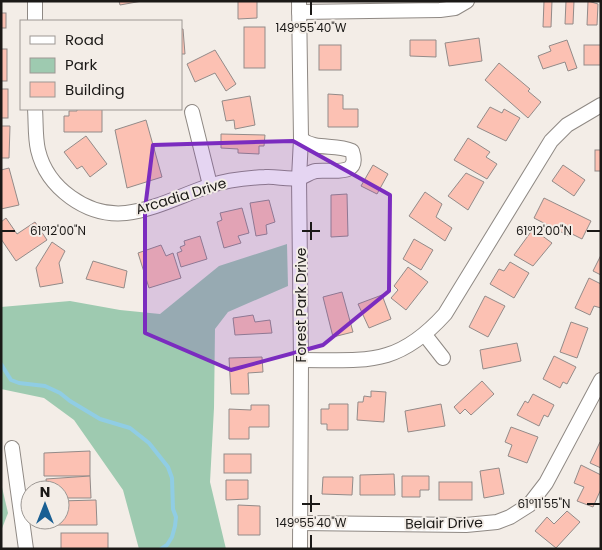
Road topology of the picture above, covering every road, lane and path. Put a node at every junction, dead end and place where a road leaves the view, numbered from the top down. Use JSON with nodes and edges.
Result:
{"nodes":[{"id":1,"x":35,"y":1,"type":"edge"},
{"id":2,"x":467,"y":1,"type":"edge"},
{"id":3,"x":299,"y":7,"type":"edge"},
{"id":4,"x":35,"y":20,"type":"edge"},
{"id":5,"x":601,"y":106,"type":"edge"},
{"id":6,"x":36,"y":110,"type":"edge"},
{"id":7,"x":192,"y":112,"type":"dead end"},
{"id":8,"x":301,"y":139,"type":"junction"},
{"id":9,"x":300,"y":178,"type":"junction"},
{"id":10,"x":210,"y":185,"type":"junction"},
{"id":11,"x":425,"y":335,"type":"junction"},
{"id":12,"x":443,"y":358,"type":"dead end"},
{"id":13,"x":301,"y":360,"type":"junction"},
{"id":14,"x":601,"y":380,"type":"edge"},
{"id":15,"x":12,"y":448,"type":"dead end"},
{"id":16,"x":300,"y":523,"type":"junction"},
{"id":17,"x":26,"y":549,"type":"edge"},
{"id":18,"x":300,"y":549,"type":"edge"}],
"edges":[{"from":1,"to":4,"type":"street"},
{"from":2,"to":3,"type":"street"},
{"from":3,"to":8,"type":"street","name":"Forest Park Drive"},
{"from":5,"to":11,"type":"street"},
{"from":6,"to":10,"type":"street","name":"Arcadia Drive"},
{"from":7,"to":10,"type":"street"},
{"from":8,"to":9,"type":"street","name":"Forest Park Drive"},
{"from":8,"to":9,"type":"street","name":"Arcadia Drive"},
{"from":9,"to":10,"type":"street","name":"Arcadia Drive"},
{"from":9,"to":13,"type":"street","name":"Forest Park Drive"},
{"from":11,"to":12,"type":"street"},
{"from":11,"to":13,"type":"street"},
{"from":13,"to":16,"type":"street","name":"Forest Park Drive"},
{"from":14,"to":16,"type":"street","name":"Belair Drive"},
{"from":15,"to":17,"type":"street"},
{"from":16,"to":18,"type":"street","name":"Forest Park Drive"}]}
